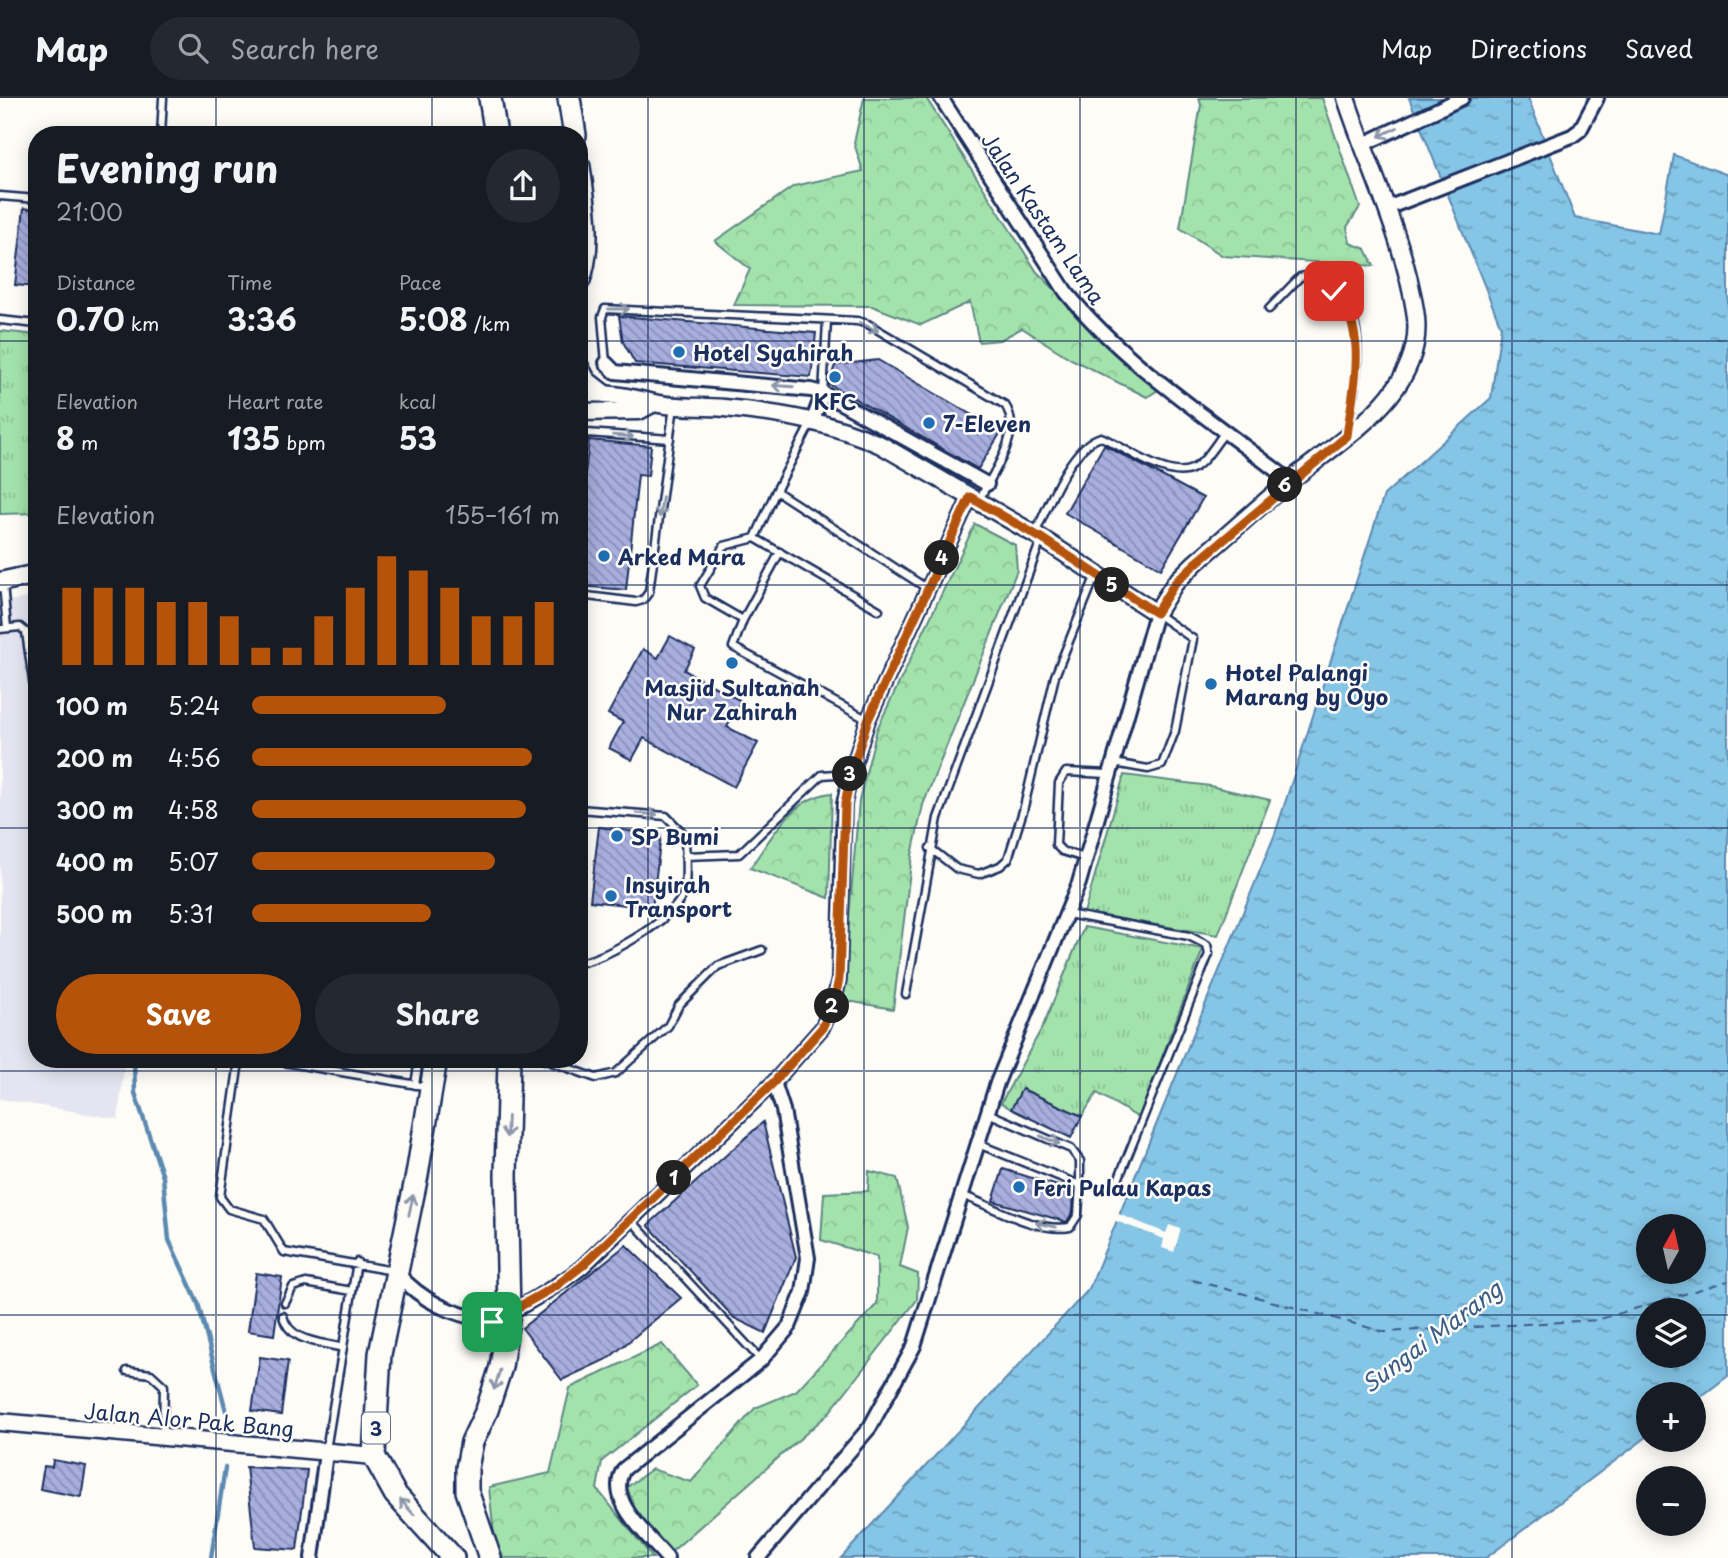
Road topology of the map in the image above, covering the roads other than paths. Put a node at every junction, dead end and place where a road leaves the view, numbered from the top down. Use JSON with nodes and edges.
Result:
{"nodes":[{"id":1,"x":163,"y":98,"type":"edge"},
{"id":2,"x":490,"y":98,"type":"edge"},
{"id":3,"x":569,"y":98,"type":"edge"},
{"id":4,"x":941,"y":98,"type":"edge"},
{"id":5,"x":1346,"y":98,"type":"edge"},
{"id":6,"x":1462,"y":98,"type":"edge"},
{"id":7,"x":1597,"y":98,"type":"edge"},
{"id":8,"x":161,"y":126,"type":"edge"},
{"id":9,"x":495,"y":126,"type":"edge"},
{"id":10,"x":574,"y":126,"type":"edge"},
{"id":11,"x":1364,"y":144,"type":"junction"},
{"id":12,"x":0,"y":196,"type":"edge"},
{"id":13,"x":28,"y":198,"type":"edge"},
{"id":14,"x":1387,"y":208,"type":"junction"},
{"id":15,"x":1269,"y":309,"type":"dead end"},
{"id":16,"x":0,"y":320,"type":"edge"},
{"id":17,"x":827,"y":321,"type":"junction"},
{"id":18,"x":28,"y":323,"type":"edge"},
{"id":19,"x":606,"y":363,"type":"joint"},
{"id":20,"x":588,"y":381,"type":"edge"},
{"id":21,"x":588,"y":393,"type":"edge"},
{"id":22,"x":823,"y":393,"type":"junction"},
{"id":23,"x":605,"y":394,"type":"junction"},
{"id":24,"x":654,"y":403,"type":"junction"},
{"id":25,"x":674,"y":404,"type":"junction"},
{"id":26,"x":588,"y":412,"type":"edge"},
{"id":27,"x":813,"y":419,"type":"junction"},
{"id":28,"x":1226,"y":430,"type":"junction"},
{"id":29,"x":588,"y":433,"type":"edge"},
{"id":30,"x":1347,"y":436,"type":"junction"},
{"id":31,"x":670,"y":439,"type":"junction"},
{"id":32,"x":1290,"y":481,"type":"junction"},
{"id":33,"x":987,"y":484,"type":"junction"},
{"id":34,"x":776,"y":491,"type":"junction"},
{"id":35,"x":974,"y":500,"type":"junction"},
{"id":36,"x":1038,"y":536,"type":"junction"},
{"id":37,"x":755,"y":538,"type":"junction"},
{"id":38,"x":780,"y":552,"type":"junction"},
{"id":39,"x":1096,"y":574,"type":"junction"},
{"id":40,"x":28,"y":576,"type":"edge"},
{"id":41,"x":2,"y":582,"type":"edge"},
{"id":42,"x":928,"y":589,"type":"junction"},
{"id":43,"x":588,"y":597,"type":"edge"},
{"id":44,"x":879,"y":610,"type":"dead end"},
{"id":45,"x":1156,"y":613,"type":"junction"},
{"id":46,"x":743,"y":620,"type":"junction"},
{"id":47,"x":4,"y":629,"type":"edge"},
{"id":48,"x":28,"y":646,"type":"edge"},
{"id":49,"x":868,"y":720,"type":"junction"},
{"id":50,"x":1110,"y":768,"type":"junction"},
{"id":51,"x":851,"y":773,"type":"junction"},
{"id":52,"x":588,"y":810,"type":"edge"},
{"id":53,"x":930,"y":848,"type":"junction"},
{"id":54,"x":685,"y":856,"type":"junction"},
{"id":55,"x":1086,"y":858,"type":"junction"},
{"id":56,"x":1067,"y":915,"type":"junction"},
{"id":57,"x":762,"y":950,"type":"dead end"},
{"id":58,"x":588,"y":961,"type":"edge"},
{"id":59,"x":906,"y":994,"type":"dead end"},
{"id":60,"x":238,"y":1068,"type":"edge"},
{"id":61,"x":319,"y":1068,"type":"edge"},
{"id":62,"x":421,"y":1068,"type":"edge"},
{"id":63,"x":432,"y":1068,"type":"edge"},
{"id":64,"x":509,"y":1068,"type":"edge"},
{"id":65,"x":570,"y":1068,"type":"edge"},
{"id":66,"x":774,"y":1082,"type":"junction"},
{"id":67,"x":424,"y":1086,"type":"junction"},
{"id":68,"x":988,"y":1113,"type":"junction"},
{"id":69,"x":978,"y":1144,"type":"junction"},
{"id":70,"x":1118,"y":1180,"type":"dead end"},
{"id":71,"x":1080,"y":1185,"type":"junction"},
{"id":72,"x":962,"y":1195,"type":"junction"},
{"id":73,"x":631,"y":1220,"type":"junction"},
{"id":74,"x":357,"y":1262,"type":"junction"},
{"id":75,"x":396,"y":1272,"type":"junction"},
{"id":76,"x":352,"y":1291,"type":"junction"},
{"id":77,"x":285,"y":1303,"type":"dead end"},
{"id":78,"x":509,"y":1313,"type":"junction"},
{"id":79,"x":283,"y":1316,"type":"dead end"},
{"id":80,"x":343,"y":1348,"type":"junction"},
{"id":81,"x":761,"y":1360,"type":"junction"},
{"id":82,"x":127,"y":1371,"type":"dead end"},
{"id":83,"x":0,"y":1422,"type":"edge"},
{"id":84,"x":163,"y":1439,"type":"junction"},
{"id":85,"x":326,"y":1453,"type":"junction"},
{"id":86,"x":374,"y":1456,"type":"junction"},
{"id":87,"x":312,"y":1558,"type":"edge"},
{"id":88,"x":453,"y":1558,"type":"edge"},
{"id":89,"x":490,"y":1558,"type":"edge"},
{"id":90,"x":667,"y":1558,"type":"edge"},
{"id":91,"x":758,"y":1558,"type":"edge"}],
"edges":[{"from":1,"to":8,"type":"lane"},
{"from":2,"to":9,"type":"highway"},
{"from":3,"to":10,"type":"highway"},
{"from":4,"to":28,"type":"street","name":"Jalan Kastam Lama"},
{"from":5,"to":11,"type":"street"},
{"from":6,"to":11,"type":"street","one_way":true},
{"from":7,"to":14,"type":"street"},
{"from":11,"to":14,"type":"street"},
{"from":12,"to":13,"type":"lane"},
{"from":14,"to":30,"type":"street"},
{"from":15,"to":30,"type":"lane"},
{"from":16,"to":18,"type":"lane"},
{"from":19,"to":17,"type":"lane","one_way":true},
{"from":17,"to":22,"type":"lane"},
{"from":17,"to":33,"type":"lane","one_way":true},
{"from":22,"to":19,"type":"street","one_way":true},
{"from":20,"to":23,"type":"street"},
{"from":21,"to":23,"type":"street"},
{"from":22,"to":27,"type":"street"},
{"from":22,"to":33,"type":"street"},
{"from":23,"to":24,"type":"street"},
{"from":24,"to":25,"type":"street"},
{"from":24,"to":26,"type":"street"},
{"from":25,"to":27,"type":"street"},
{"from":25,"to":31,"type":"lane"},
{"from":27,"to":34,"type":"lane"},
{"from":27,"to":35,"type":"street"},
{"from":28,"to":32,"type":"street","name":"Jalan Kastam Lama"},
{"from":28,"to":36,"type":"lane"},
{"from":29,"to":31,"type":"lane","one_way":true},
{"from":30,"to":32,"type":"street"},
{"from":31,"to":43,"type":"lane","one_way":true},
{"from":32,"to":45,"type":"street"},
{"from":33,"to":35,"type":"lane"},
{"from":34,"to":37,"type":"lane"},
{"from":34,"to":42,"type":"lane"},
{"from":35,"to":36,"type":"street"},
{"from":35,"to":42,"type":"street"},
{"from":36,"to":39,"type":"street"},
{"from":36,"to":53,"type":"lane"},
{"from":37,"to":38,"type":"lane"},
{"from":37,"to":46,"type":"lane"},
{"from":38,"to":44,"type":"lane"},
{"from":38,"to":46,"type":"lane"},
{"from":39,"to":45,"type":"street"},
{"from":39,"to":53,"type":"lane"},
{"from":40,"to":41,"type":"main road"},
{"from":41,"to":47,"type":"lane"},
{"from":42,"to":49,"type":"street"},
{"from":45,"to":50,"type":"street"},
{"from":45,"to":50,"type":"lane"},
{"from":46,"to":49,"type":"lane"},
{"from":47,"to":48,"type":"lane"},
{"from":49,"to":51,"type":"street"},
{"from":50,"to":55,"type":"street"},
{"from":50,"to":55,"type":"lane"},
{"from":51,"to":54,"type":"lane"},
{"from":51,"to":66,"type":"street"},
{"from":52,"to":54,"type":"lane","one_way":true},
{"from":53,"to":59,"type":"lane"},
{"from":54,"to":58,"type":"lane"},
{"from":55,"to":56,"type":"street"},
{"from":56,"to":68,"type":"street"},
{"from":56,"to":70,"type":"lane"},
{"from":57,"to":65,"type":"lane"},
{"from":60,"to":74,"type":"lane"},
{"from":61,"to":67,"type":"lane"},
{"from":62,"to":67,"type":"lane"},
{"from":63,"to":67,"type":"highway","number":"3"},
{"from":64,"to":78,"type":"highway","one_way":true},
{"from":66,"to":73,"type":"street"},
{"from":66,"to":81,"type":"street"},
{"from":75,"to":67,"type":"highway","number":"3","one_way":true},
{"from":68,"to":69,"type":"street"},
{"from":68,"to":71,"type":"lane","one_way":true},
{"from":69,"to":71,"type":"lane"},
{"from":69,"to":72,"type":"street"},
{"from":71,"to":72,"type":"lane","one_way":true},
{"from":72,"to":91,"type":"street"},
{"from":73,"to":78,"type":"street"},
{"from":73,"to":81,"type":"lane"},
{"from":74,"to":75,"type":"lane"},
{"from":74,"to":76,"type":"lane"},
{"from":75,"to":78,"type":"street"},
{"from":75,"to":86,"type":"highway","number":"3"},
{"from":76,"to":77,"type":"lane"},
{"from":76,"to":80,"type":"lane"},
{"from":78,"to":89,"type":"highway","one_way":true},
{"from":79,"to":80,"type":"lane"},
{"from":80,"to":85,"type":"lane"},
{"from":81,"to":90,"type":"street"},
{"from":82,"to":84,"type":"lane"},
{"from":83,"to":84,"type":"street","name":"Jalan Alor Pak Bang"},
{"from":84,"to":85,"type":"street","name":"Jalan Alor Pak Bang"},
{"from":85,"to":86,"type":"street","name":"Jalan Alor Pak Bang"},
{"from":85,"to":87,"type":"street"},
{"from":88,"to":86,"type":"highway","number":"3","one_way":true}]}
